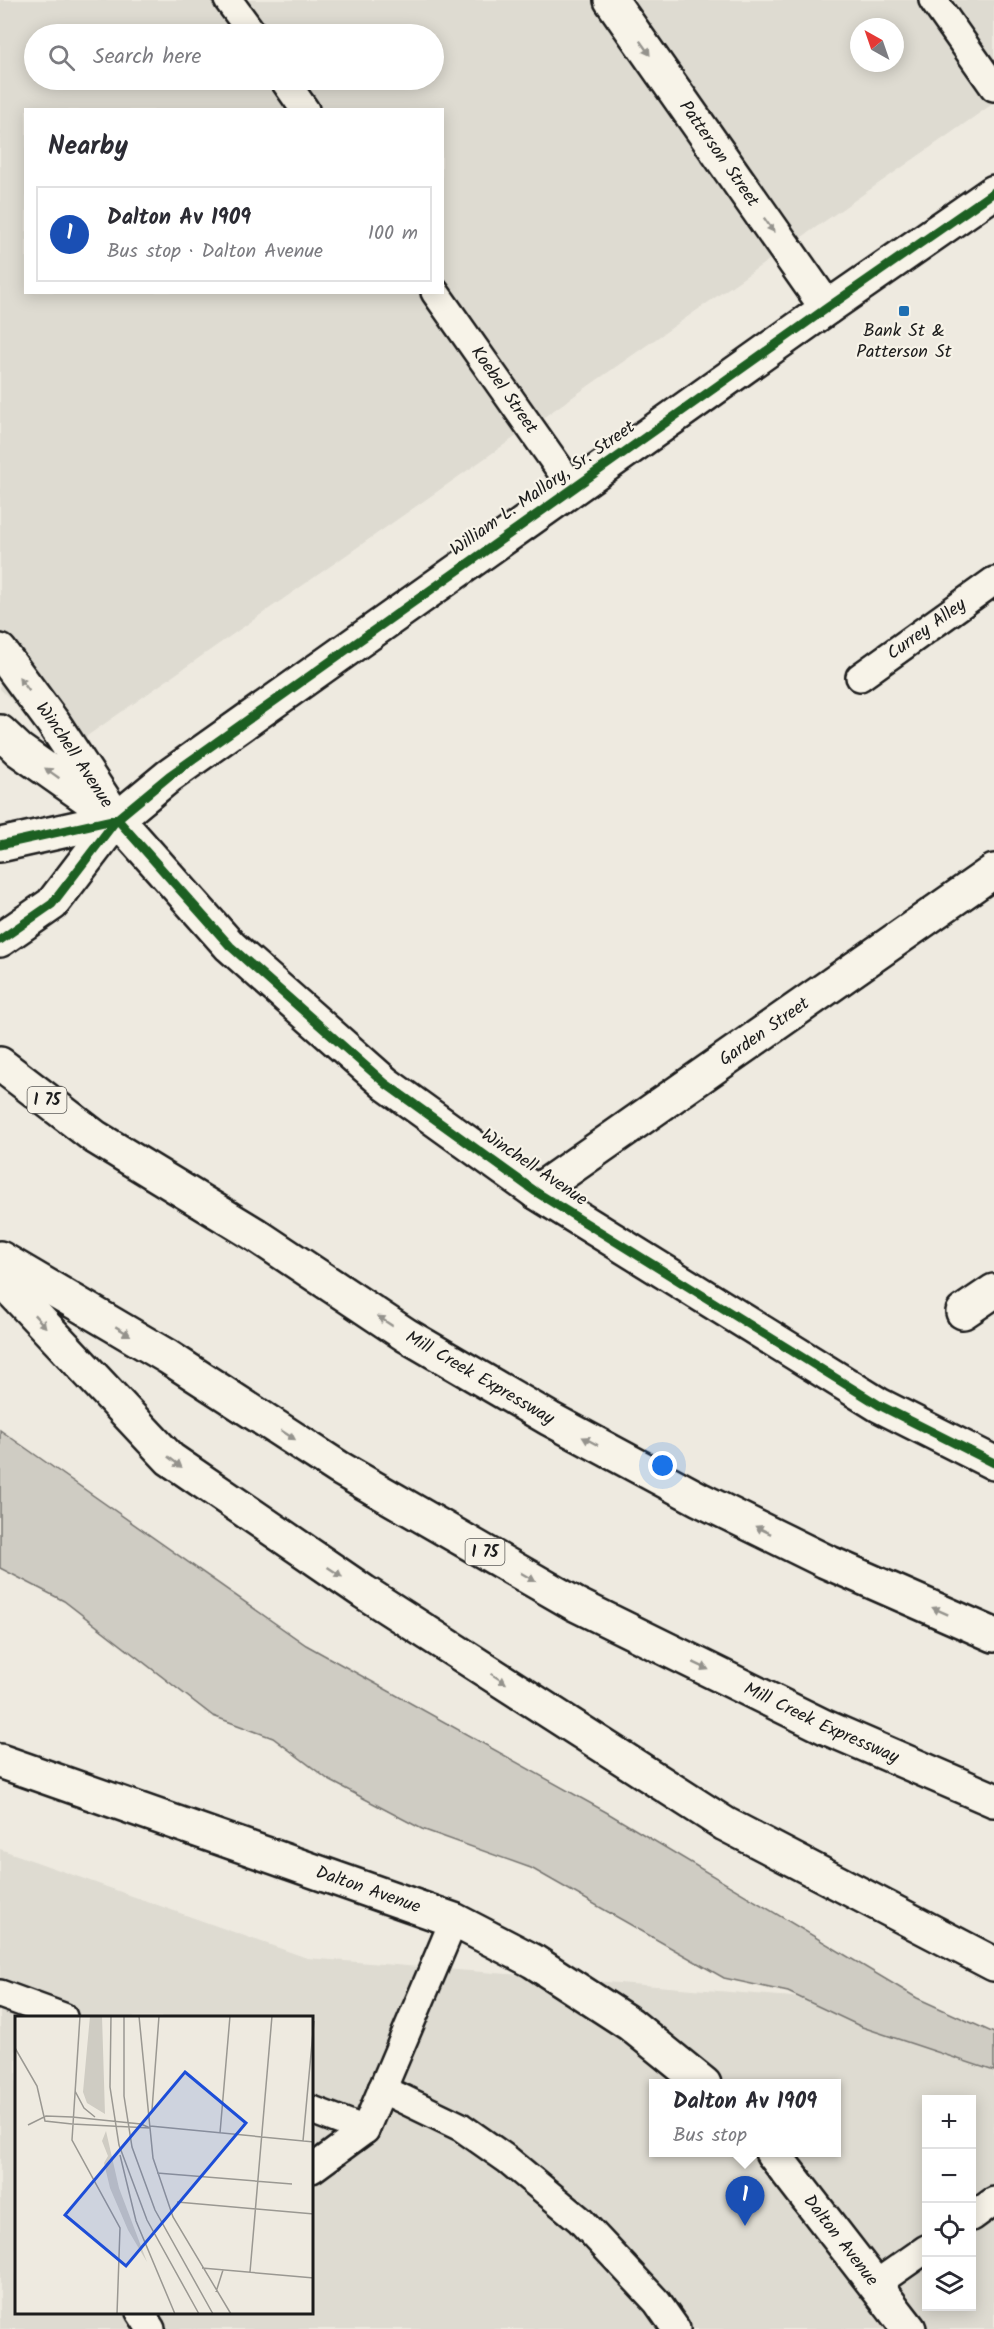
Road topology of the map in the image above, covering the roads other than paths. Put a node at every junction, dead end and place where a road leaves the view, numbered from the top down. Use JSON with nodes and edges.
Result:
{"nodes":[{"id":1,"x":228,"y":0,"type":"edge"},
{"id":2,"x":612,"y":0,"type":"edge"},
{"id":3,"x":933,"y":0,"type":"edge"},
{"id":4,"x":246,"y":24,"type":"edge"},
{"id":5,"x":994,"y":87,"type":"edge"},
{"id":6,"x":291,"y":90,"type":"edge"},
{"id":7,"x":305,"y":108,"type":"edge"},
{"id":8,"x":994,"y":192,"type":"edge"},
{"id":9,"x":436,"y":294,"type":"edge"},
{"id":10,"x":827,"y":308,"type":"junction"},
{"id":11,"x":573,"y":488,"type":"junction"},
{"id":12,"x":994,"y":581,"type":"edge"},
{"id":13,"x":0,"y":651,"type":"edge"},
{"id":14,"x":860,"y":677,"type":"dead end"},
{"id":15,"x":0,"y":732,"type":"edge"},
{"id":16,"x":117,"y":819,"type":"junction"},
{"id":17,"x":0,"y":845,"type":"edge"},
{"id":18,"x":994,"y":871,"type":"edge"},
{"id":19,"x":0,"y":940,"type":"edge"},
{"id":20,"x":0,"y":1064,"type":"edge"},
{"id":21,"x":536,"y":1192,"type":"junction"},
{"id":22,"x":0,"y":1258,"type":"edge"},
{"id":23,"x":0,"y":1278,"type":"edge"},
{"id":24,"x":994,"y":1291,"type":"edge"},
{"id":25,"x":963,"y":1312,"type":"dead end"},
{"id":26,"x":994,"y":1463,"type":"edge"},
{"id":27,"x":994,"y":1635,"type":"edge"},
{"id":28,"x":0,"y":1761,"type":"edge"},
{"id":29,"x":994,"y":1800,"type":"edge"},
{"id":30,"x":454,"y":1920,"type":"junction"},
{"id":31,"x":994,"y":1964,"type":"edge"},
{"id":32,"x":0,"y":1994,"type":"edge"},
{"id":33,"x":60,"y":2016,"type":"edge"},
{"id":34,"x":698,"y":2079,"type":"edge"},
{"id":35,"x":382,"y":2090,"type":"junction"},
{"id":36,"x":314,"y":2111,"type":"edge"},
{"id":37,"x":365,"y":2130,"type":"junction"},
{"id":38,"x":776,"y":2157,"type":"edge"},
{"id":39,"x":314,"y":2168,"type":"edge"},
{"id":40,"x":994,"y":2201,"type":"edge"},
{"id":41,"x":976,"y":2214,"type":"edge"},
{"id":42,"x":922,"y":2252,"type":"edge"},
{"id":43,"x":876,"y":2284,"type":"junction"},
{"id":44,"x":141,"y":2314,"type":"edge"},
{"id":45,"x":897,"y":2325,"type":"edge"},
{"id":46,"x":152,"y":2329,"type":"edge"},
{"id":47,"x":676,"y":2329,"type":"edge"}],
"edges":[{"from":1,"to":4,"type":"lane"},
{"from":2,"to":10,"type":"main road","name":"Patterson Street","one_way":true},
{"from":3,"to":5,"type":"lane"},
{"from":6,"to":7,"type":"lane"},
{"from":8,"to":10,"type":"main road","name":"William L. Mallory, Sr. Street"},
{"from":9,"to":11,"type":"lane","name":"Koebel Street"},
{"from":10,"to":11,"type":"main road","name":"William L. Mallory, Sr. Street"},
{"from":11,"to":16,"type":"main road","name":"William L. Mallory, Sr. Street"},
{"from":12,"to":14,"type":"lane","name":"Currey Alley"},
{"from":16,"to":13,"type":"main road","name":"Winchell Avenue","one_way":true},
{"from":16,"to":15,"type":"main road","one_way":true},
{"from":16,"to":17,"type":"main road","name":"William L. Mallory, Sr. Street"},
{"from":16,"to":19,"type":"main road","name":"William L. Mallory, Sr. Street"},
{"from":16,"to":21,"type":"main road","name":"Winchell Avenue"},
{"from":18,"to":21,"type":"main road","name":"Garden Street"},
{"from":27,"to":20,"type":"main road","name":"Mill Creek Expressway","number":"I 75","one_way":true},
{"from":21,"to":26,"type":"main road","name":"Winchell Avenue"},
{"from":22,"to":29,"type":"main road","name":"Mill Creek Expressway","number":"I 75","one_way":true},
{"from":23,"to":31,"type":"main road","one_way":true},
{"from":24,"to":25,"type":"main road"},
{"from":28,"to":30,"type":"main road","name":"Dalton Avenue"},
{"from":30,"to":34,"type":"main road","name":"Dalton Avenue"},
{"from":30,"to":35,"type":"lane"},
{"from":32,"to":33,"type":"lane"},
{"from":35,"to":37,"type":"lane"},
{"from":35,"to":47,"type":"lane"},
{"from":36,"to":37,"type":"lane"},
{"from":37,"to":39,"type":"lane"},
{"from":38,"to":43,"type":"main road","name":"Dalton Avenue"},
{"from":40,"to":41,"type":"lane"},
{"from":42,"to":43,"type":"lane"},
{"from":43,"to":45,"type":"main road","name":"Dalton Avenue"},
{"from":44,"to":46,"type":"lane"}]}
